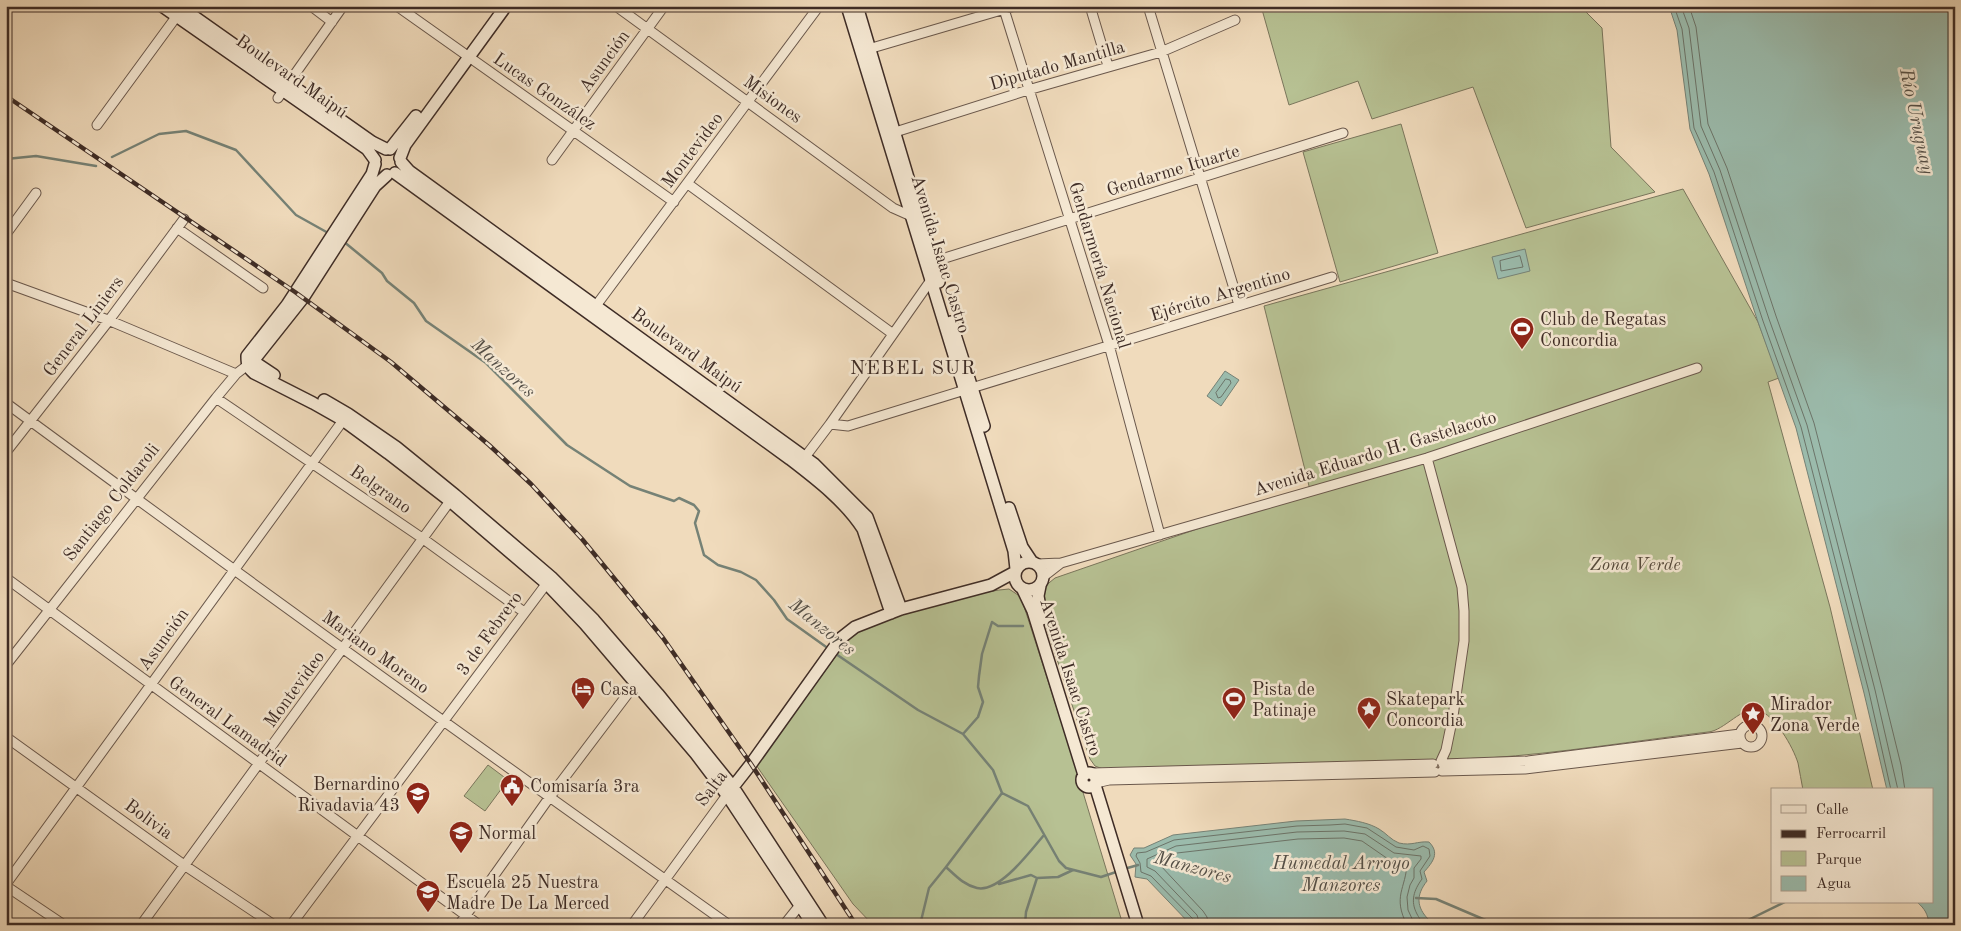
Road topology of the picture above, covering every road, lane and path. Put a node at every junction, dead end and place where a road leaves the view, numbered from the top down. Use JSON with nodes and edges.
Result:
{"nodes":[{"id":1,"x":162,"y":6,"type":"edge"},
{"id":2,"x":311,"y":6,"type":"edge"},
{"id":3,"x":343,"y":6,"type":"edge"},
{"id":4,"x":397,"y":6,"type":"edge"},
{"id":5,"x":498,"y":6,"type":"edge"},
{"id":6,"x":506,"y":6,"type":"edge"},
{"id":7,"x":616,"y":6,"type":"edge"},
{"id":8,"x":664,"y":6,"type":"edge"},
{"id":9,"x":819,"y":6,"type":"edge"},
{"id":10,"x":847,"y":6,"type":"edge"},
{"id":11,"x":857,"y":6,"type":"edge"},
{"id":12,"x":1016,"y":6,"type":"edge"},
{"id":13,"x":1090,"y":6,"type":"edge"},
{"id":14,"x":1148,"y":6,"type":"edge"},
{"id":15,"x":1003,"y":8,"type":"edge"},
{"id":16,"x":180,"y":9,"type":"edge"},
{"id":17,"x":1234,"y":20,"type":"dead end"},
{"id":18,"x":332,"y":22,"type":"junction"},
{"id":19,"x":648,"y":29,"type":"junction"},
{"id":20,"x":865,"y":50,"type":"junction"},
{"id":21,"x":1161,"y":52,"type":"junction"},
{"id":22,"x":466,"y":56,"type":"junction"},
{"id":23,"x":1108,"y":66,"type":"junction"},
{"id":24,"x":1028,"y":90,"type":"junction"},
{"id":25,"x":283,"y":91,"type":"junction"},
{"id":26,"x":750,"y":101,"type":"junction"},
{"id":27,"x":97,"y":126,"type":"dead end"},
{"id":28,"x":573,"y":131,"type":"junction"},
{"id":29,"x":890,"y":133,"type":"junction"},
{"id":30,"x":1343,"y":133,"type":"dead end"},
{"id":31,"x":388,"y":149,"type":"junction"},
{"id":32,"x":552,"y":160,"type":"dead end"},
{"id":33,"x":375,"y":162,"type":"junction"},
{"id":34,"x":396,"y":167,"type":"junction"},
{"id":35,"x":1200,"y":178,"type":"junction"},
{"id":36,"x":688,"y":184,"type":"junction"},
{"id":37,"x":36,"y":194,"type":"dead end"},
{"id":38,"x":674,"y":202,"type":"junction"},
{"id":39,"x":911,"y":216,"type":"junction"},
{"id":40,"x":184,"y":219,"type":"dead end"},
{"id":41,"x":1070,"y":219,"type":"junction"},
{"id":42,"x":178,"y":228,"type":"junction"},
{"id":43,"x":6,"y":234,"type":"edge"},
{"id":44,"x":336,"y":237,"type":"junction"},
{"id":45,"x":930,"y":263,"type":"junction"},
{"id":46,"x":1332,"y":277,"type":"dead end"},
{"id":47,"x":934,"y":279,"type":"junction"},
{"id":48,"x":6,"y":283,"type":"edge"},
{"id":49,"x":263,"y":288,"type":"dead end"},
{"id":50,"x":1239,"y":305,"type":"junction"},
{"id":51,"x":593,"y":310,"type":"junction"},
{"id":52,"x":108,"y":320,"type":"junction"},
{"id":53,"x":893,"y":334,"type":"junction"},
{"id":54,"x":1109,"y":345,"type":"junction"},
{"id":55,"x":250,"y":363,"type":"junction"},
{"id":56,"x":1697,"y":368,"type":"dead end"},
{"id":57,"x":236,"y":374,"type":"junction"},
{"id":58,"x":968,"y":389,"type":"junction"},
{"id":59,"x":216,"y":398,"type":"junction"},
{"id":60,"x":6,"y":403,"type":"edge"},
{"id":61,"x":345,"y":417,"type":"junction"},
{"id":62,"x":31,"y":421,"type":"junction"},
{"id":63,"x":830,"y":424,"type":"junction"},
{"id":64,"x":6,"y":452,"type":"edge"},
{"id":65,"x":1426,"y":458,"type":"junction"},
{"id":66,"x":802,"y":461,"type":"junction"},
{"id":67,"x":312,"y":462,"type":"junction"},
{"id":68,"x":452,"y":498,"type":"junction"},
{"id":69,"x":135,"y":499,"type":"junction"},
{"id":70,"x":1160,"y":535,"type":"junction"},
{"id":71,"x":422,"y":538,"type":"junction"},
{"id":72,"x":1034,"y":563,"type":"junction"},
{"id":73,"x":1062,"y":563,"type":"junction"},
{"id":74,"x":234,"y":569,"type":"junction"},
{"id":75,"x":1016,"y":571,"type":"junction"},
{"id":76,"x":6,"y":578,"type":"edge"},
{"id":77,"x":548,"y":580,"type":"junction"},
{"id":78,"x":1042,"y":581,"type":"junction"},
{"id":79,"x":991,"y":585,"type":"junction"},
{"id":80,"x":1021,"y":588,"type":"junction"},
{"id":81,"x":50,"y":609,"type":"junction"},
{"id":82,"x":896,"y":611,"type":"junction"},
{"id":83,"x":524,"y":612,"type":"junction"},
{"id":84,"x":344,"y":648,"type":"junction"},
{"id":85,"x":6,"y":665,"type":"edge"},
{"id":86,"x":639,"y":679,"type":"junction"},
{"id":87,"x":150,"y":684,"type":"junction"},
{"id":88,"x":444,"y":721,"type":"junction"},
{"id":89,"x":6,"y":737,"type":"edge"},
{"id":90,"x":1741,"y":738,"type":"dead end"},
{"id":91,"x":259,"y":764,"type":"junction"},
{"id":92,"x":1439,"y":767,"type":"junction"},
{"id":93,"x":1091,"y":779,"type":"junction"},
{"id":94,"x":76,"y":786,"type":"junction"},
{"id":95,"x":730,"y":791,"type":"junction"},
{"id":96,"x":549,"y":798,"type":"junction"},
{"id":97,"x":357,"y":835,"type":"junction"},
{"id":98,"x":184,"y":864,"type":"junction"},
{"id":99,"x":665,"y":879,"type":"junction"},
{"id":100,"x":6,"y":885,"type":"edge"},
{"id":101,"x":804,"y":903,"type":"junction"},
{"id":102,"x":466,"y":915,"type":"junction"},
{"id":103,"x":1132,"y":919,"type":"edge"},
{"id":104,"x":64,"y":925,"type":"edge"},
{"id":105,"x":141,"y":925,"type":"edge"},
{"id":106,"x":274,"y":925,"type":"edge"},
{"id":107,"x":291,"y":925,"type":"edge"},
{"id":108,"x":459,"y":925,"type":"edge"},
{"id":109,"x":480,"y":925,"type":"edge"},
{"id":110,"x":632,"y":925,"type":"edge"},
{"id":111,"x":729,"y":925,"type":"edge"},
{"id":112,"x":784,"y":925,"type":"edge"},
{"id":113,"x":813,"y":925,"type":"edge"},
{"id":114,"x":823,"y":925,"type":"edge"}],
"edges":[{"from":1,"to":16,"type":"main road","name":"Boulevard Maipú"},
{"from":2,"to":18,"type":"street"},
{"from":3,"to":18,"type":"street"},
{"from":4,"to":22,"type":"street","name":"Lucas González"},
{"from":5,"to":22,"type":"main road","name":"Santiago Coldaroli"},
{"from":6,"to":22,"type":"main road","name":"Santiago Coldaroli"},
{"from":7,"to":19,"type":"street","name":"Misiones"},
{"from":8,"to":19,"type":"street","name":"Asunción"},
{"from":9,"to":26,"type":"street","name":"Montevideo"},
{"from":10,"to":20,"type":"main road","name":"Avenida Isaac Castro"},
{"from":11,"to":20,"type":"main road","name":"Avenida Isaac Castro"},
{"from":12,"to":15,"type":"street"},
{"from":13,"to":23,"type":"street"},
{"from":14,"to":21,"type":"street"},
{"from":15,"to":20,"type":"street"},
{"from":15,"to":24,"type":"street","name":"Gendarmería Nacional"},
{"from":16,"to":25,"type":"main road","name":"Boulevard Maipú"},
{"from":16,"to":27,"type":"street"},
{"from":17,"to":21,"type":"street","name":"Diputado Mantilla"},
{"from":18,"to":25,"type":"street"},
{"from":19,"to":26,"type":"street","name":"Misiones"},
{"from":19,"to":28,"type":"street","name":"Asunción"},
{"from":20,"to":29,"type":"main road","name":"Avenida Isaac Castro"},
{"from":21,"to":23,"type":"street","name":"Diputado Mantilla"},
{"from":21,"to":35,"type":"street"},
{"from":22,"to":28,"type":"street","name":"Lucas González"},
{"from":22,"to":31,"type":"main road","name":"Santiago Coldaroli"},
{"from":22,"to":34,"type":"main road","name":"Santiago Coldaroli"},
{"from":23,"to":24,"type":"street","name":"Diputado Mantilla"},
{"from":24,"to":29,"type":"street","name":"Diputado Mantilla"},
{"from":24,"to":41,"type":"street","name":"Gendarmería Nacional"},
{"from":25,"to":31,"type":"main road","name":"Boulevard Maipú"},
{"from":25,"to":33,"type":"main road","name":"Boulevard Maipú"},
{"from":26,"to":36,"type":"street","name":"Montevideo"},
{"from":26,"to":39,"type":"street","name":"Misiones"},
{"from":28,"to":32,"type":"street","name":"Asunción"},
{"from":28,"to":38,"type":"street","name":"Lucas González"},
{"from":29,"to":39,"type":"main road","name":"Avenida Isaac Castro"},
{"from":29,"to":45,"type":"main road","name":"Avenida Isaac Castro"},
{"from":30,"to":35,"type":"street","name":"Gendarme Ituarte"},
{"from":31,"to":33,"type":"main road"},
{"from":31,"to":34,"type":"main road"},
{"from":33,"to":34,"type":"main road"},
{"from":33,"to":44,"type":"main road","name":"Santiago Coldaroli"},
{"from":34,"to":44,"type":"main road","name":"Santiago Coldaroli"},
{"from":34,"to":51,"type":"main road","name":"Boulevard Maipú"},
{"from":35,"to":41,"type":"street","name":"Gendarme Ituarte"},
{"from":35,"to":50,"type":"street"},
{"from":36,"to":38,"type":"street","name":"Montevideo"},
{"from":36,"to":53,"type":"street"},
{"from":37,"to":43,"type":"street"},
{"from":38,"to":51,"type":"street","name":"Montevideo"},
{"from":39,"to":45,"type":"main road","name":"Avenida Isaac Castro"},
{"from":40,"to":42,"type":"street","name":"General Liniers"},
{"from":41,"to":45,"type":"street","name":"Gendarme Ituarte"},
{"from":41,"to":54,"type":"street","name":"Gendarmería Nacional"},
{"from":42,"to":49,"type":"street"},
{"from":42,"to":52,"type":"street","name":"General Liniers"},
{"from":44,"to":55,"type":"main road","name":"Santiago Coldaroli"},
{"from":45,"to":47,"type":"main road","name":"Avenida Isaac Castro"},
{"from":46,"to":50,"type":"street","name":"Ejército Argentino"},
{"from":47,"to":53,"type":"street"},
{"from":47,"to":58,"type":"main road","name":"Avenida Isaac Castro"},
{"from":48,"to":52,"type":"street"},
{"from":50,"to":54,"type":"street","name":"Ejército Argentino"},
{"from":51,"to":66,"type":"main road","name":"Boulevard Maipú"},
{"from":52,"to":57,"type":"street"},
{"from":52,"to":62,"type":"street","name":"General Liniers"},
{"from":53,"to":63,"type":"street"},
{"from":54,"to":58,"type":"street","name":"Ejército Argentino"},
{"from":54,"to":70,"type":"street","name":"Gendarmería Nacional"},
{"from":55,"to":57,"type":"street","name":"Santiago Coldaroli"},
{"from":55,"to":61,"type":"main road"},
{"from":56,"to":65,"type":"street","name":"Avenida Eduardo H. Gastelacoto"},
{"from":57,"to":59,"type":"street","name":"Santiago Coldaroli"},
{"from":58,"to":63,"type":"street","name":"Ejército Argentino"},
{"from":58,"to":72,"type":"main road","name":"Avenida Isaac Castro"},
{"from":58,"to":75,"type":"main road","name":"Avenida Isaac Castro"},
{"from":59,"to":67,"type":"street","name":"Belgrano"},
{"from":59,"to":69,"type":"street","name":"Santiago Coldaroli"},
{"from":60,"to":62,"type":"street","name":"Mariano Moreno"},
{"from":61,"to":67,"type":"street","name":"Asunción"},
{"from":61,"to":68,"type":"main road"},
{"from":62,"to":64,"type":"street","name":"General Liniers"},
{"from":62,"to":69,"type":"street","name":"Mariano Moreno"},
{"from":63,"to":66,"type":"street"},
{"from":65,"to":70,"type":"street","name":"Avenida Eduardo H. Gastelacoto"},
{"from":65,"to":92,"type":"street"},
{"from":66,"to":82,"type":"main road","name":"Boulevard Maipú"},
{"from":67,"to":71,"type":"street","name":"Belgrano"},
{"from":67,"to":74,"type":"street","name":"Asunción"},
{"from":68,"to":71,"type":"street","name":"Montevideo"},
{"from":68,"to":77,"type":"main road"},
{"from":69,"to":74,"type":"street","name":"Mariano Moreno"},
{"from":69,"to":81,"type":"street","name":"Santiago Coldaroli"},
{"from":70,"to":73,"type":"street","name":"Avenida Eduardo H. Gastelacoto"},
{"from":71,"to":83,"type":"street","name":"Belgrano"},
{"from":71,"to":84,"type":"street","name":"Montevideo"},
{"from":72,"to":73,"type":"street","name":"Avenida Eduardo H. Gastelacoto"},
{"from":72,"to":75,"type":"main road"},
{"from":72,"to":78,"type":"main road"},
{"from":73,"to":78,"type":"street","name":"Avenida Eduardo H. Gastelacoto"},
{"from":74,"to":84,"type":"street","name":"Mariano Moreno"},
{"from":74,"to":87,"type":"street","name":"Asunción"},
{"from":75,"to":79,"type":"main road"},
{"from":75,"to":80,"type":"main road"},
{"from":76,"to":81,"type":"street","name":"General Lamadrid"},
{"from":77,"to":83,"type":"street","name":"3 de Febrero"},
{"from":77,"to":86,"type":"main road"},
{"from":78,"to":80,"type":"main road"},
{"from":78,"to":93,"type":"main road","name":"Avenida Isaac Castro"},
{"from":79,"to":80,"type":"main road"},
{"from":79,"to":82,"type":"main road"},
{"from":80,"to":93,"type":"main road","name":"Avenida Isaac Castro"},
{"from":81,"to":85,"type":"street","name":"Santiago Coldaroli"},
{"from":81,"to":87,"type":"street","name":"General Lamadrid"},
{"from":82,"to":95,"type":"main road","name":"Salta"},
{"from":83,"to":88,"type":"street","name":"3 de Febrero"},
{"from":84,"to":88,"type":"street","name":"Mariano Moreno"},
{"from":84,"to":91,"type":"street","name":"Montevideo"},
{"from":86,"to":95,"type":"main road"},
{"from":86,"to":96,"type":"street"},
{"from":87,"to":91,"type":"street","name":"General Lamadrid"},
{"from":87,"to":94,"type":"street","name":"Asunción"},
{"from":88,"to":96,"type":"street","name":"Mariano Moreno"},
{"from":88,"to":97,"type":"street","name":"3 de Febrero"},
{"from":89,"to":94,"type":"street","name":"Bolivia"},
{"from":90,"to":92,"type":"street"},
{"from":91,"to":97,"type":"street","name":"General Lamadrid"},
{"from":91,"to":98,"type":"street","name":"Montevideo"},
{"from":92,"to":93,"type":"street"},
{"from":93,"to":103,"type":"main road","name":"Avenida Isaac Castro"},
{"from":94,"to":98,"type":"street","name":"Bolivia"},
{"from":94,"to":100,"type":"street","name":"Asunción"},
{"from":95,"to":99,"type":"street","name":"Salta"},
{"from":95,"to":101,"type":"main road"},
{"from":96,"to":99,"type":"street","name":"Mariano Moreno"},
{"from":96,"to":102,"type":"street"},
{"from":97,"to":102,"type":"street","name":"General Lamadrid"},
{"from":97,"to":107,"type":"street","name":"3 de Febrero"},
{"from":98,"to":105,"type":"street","name":"Montevideo"},
{"from":98,"to":106,"type":"street","name":"Bolivia"},
{"from":99,"to":110,"type":"street","name":"Salta"},
{"from":99,"to":111,"type":"street","name":"Mariano Moreno"},
{"from":100,"to":104,"type":"street"},
{"from":101,"to":112,"type":"street"},
{"from":101,"to":113,"type":"main road"},
{"from":101,"to":114,"type":"main road"},
{"from":102,"to":108,"type":"street"},
{"from":102,"to":109,"type":"street","name":"General Lamadrid"}]}
